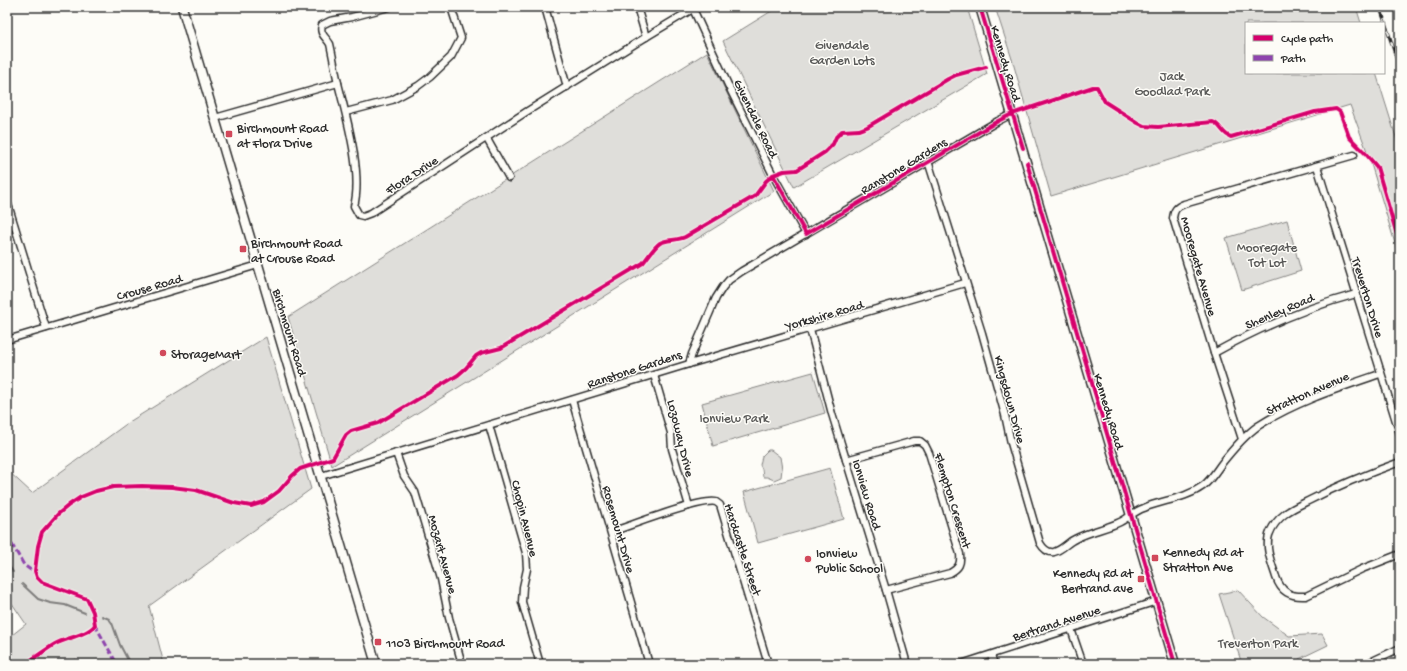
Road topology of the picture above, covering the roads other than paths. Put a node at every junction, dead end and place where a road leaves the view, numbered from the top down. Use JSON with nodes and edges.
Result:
{"nodes":[{"id":1,"x":182,"y":7,"type":"edge"},
{"id":2,"x":389,"y":7,"type":"edge"},
{"id":3,"x":451,"y":7,"type":"edge"},
{"id":4,"x":545,"y":7,"type":"edge"},
{"id":5,"x":637,"y":7,"type":"edge"},
{"id":6,"x":980,"y":7,"type":"edge"},
{"id":7,"x":695,"y":8,"type":"edge"},
{"id":8,"x":646,"y":37,"type":"junction"},
{"id":9,"x":338,"y":83,"type":"junction"},
{"id":10,"x":567,"y":87,"type":"junction"},
{"id":11,"x":346,"y":112,"type":"junction"},
{"id":12,"x":1012,"y":114,"type":"junction"},
{"id":13,"x":215,"y":118,"type":"junction"},
{"id":14,"x":486,"y":139,"type":"junction"},
{"id":15,"x":1354,"y":155,"type":"dead end"},
{"id":16,"x":928,"y":162,"type":"junction"},
{"id":17,"x":1317,"y":166,"type":"junction"},
{"id":18,"x":509,"y":178,"type":"dead end"},
{"id":19,"x":7,"y":201,"type":"edge"},
{"id":20,"x":806,"y":234,"type":"junction"},
{"id":21,"x":258,"y":265,"type":"junction"},
{"id":22,"x":965,"y":283,"type":"junction"},
{"id":23,"x":1356,"y":294,"type":"junction"},
{"id":24,"x":46,"y":328,"type":"junction"},
{"id":25,"x":810,"y":329,"type":"junction"},
{"id":26,"x":7,"y":340,"type":"edge"},
{"id":27,"x":1214,"y":354,"type":"junction"},
{"id":28,"x":689,"y":364,"type":"junction"},
{"id":29,"x":1380,"y":374,"type":"junction"},
{"id":30,"x":654,"y":375,"type":"junction"},
{"id":31,"x":572,"y":400,"type":"junction"},
{"id":32,"x":489,"y":425,"type":"junction"},
{"id":33,"x":1400,"y":434,"type":"edge"},
{"id":34,"x":1242,"y":439,"type":"junction"},
{"id":35,"x":396,"y":453,"type":"junction"},
{"id":36,"x":846,"y":460,"type":"junction"},
{"id":37,"x":1400,"y":462,"type":"edge"},
{"id":38,"x":321,"y":476,"type":"junction"},
{"id":39,"x":688,"y":506,"type":"junction"},
{"id":40,"x":1131,"y":515,"type":"junction"},
{"id":41,"x":611,"y":532,"type":"junction"},
{"id":42,"x":1400,"y":554,"type":"edge"},
{"id":43,"x":886,"y":590,"type":"junction"},
{"id":44,"x":1157,"y":601,"type":"junction"},
{"id":45,"x":1071,"y":629,"type":"junction"},
{"id":46,"x":1400,"y":648,"type":"edge"},
{"id":47,"x":991,"y":655,"type":"junction"},
{"id":48,"x":376,"y":664,"type":"edge"},
{"id":49,"x":462,"y":664,"type":"edge"},
{"id":50,"x":540,"y":664,"type":"edge"},
{"id":51,"x":649,"y":664,"type":"edge"},
{"id":52,"x":768,"y":664,"type":"edge"},
{"id":53,"x":907,"y":664,"type":"edge"},
{"id":54,"x":961,"y":664,"type":"edge"},
{"id":55,"x":994,"y":664,"type":"edge"},
{"id":56,"x":1083,"y":664,"type":"edge"},
{"id":57,"x":1175,"y":664,"type":"edge"},
{"id":58,"x":1366,"y":664,"type":"edge"}],
"edges":[{"from":1,"to":13,"type":"main road","name":"Birchmount Road"},
{"from":2,"to":9,"type":"street","name":"Flora Drive"},
{"from":3,"to":11,"type":"street"},
{"from":4,"to":10,"type":"street"},
{"from":5,"to":8,"type":"street"},
{"from":6,"to":12,"type":"main road","name":"Kennedy Road"},
{"from":7,"to":8,"type":"street","name":"Flora Drive"},
{"from":7,"to":20,"type":"street","name":"Givendale Road"},
{"from":8,"to":10,"type":"street","name":"Flora Drive"},
{"from":9,"to":11,"type":"street","name":"Flora Drive"},
{"from":9,"to":13,"type":"street"},
{"from":10,"to":14,"type":"street","name":"Flora Drive"},
{"from":11,"to":14,"type":"street","name":"Flora Drive"},
{"from":12,"to":16,"type":"street","name":"Ranstone Gardens"},
{"from":12,"to":40,"type":"main road","name":"Kennedy Road"},
{"from":13,"to":21,"type":"main road","name":"Birchmount Road"},
{"from":14,"to":18,"type":"street"},
{"from":15,"to":17,"type":"street","name":"Mooregate Avenue"},
{"from":16,"to":20,"type":"street","name":"Ranstone Gardens"},
{"from":16,"to":22,"type":"street","name":"Kingsdown Drive"},
{"from":17,"to":23,"type":"street","name":"Treverton Drive"},
{"from":17,"to":27,"type":"street","name":"Mooregate Avenue"},
{"from":19,"to":24,"type":"street"},
{"from":20,"to":28,"type":"street","name":"Ranstone Gardens"},
{"from":21,"to":24,"type":"street","name":"Crouse Road"},
{"from":21,"to":38,"type":"main road","name":"Birchmount Road"},
{"from":22,"to":25,"type":"street","name":"Yorkshire Road"},
{"from":22,"to":40,"type":"street","name":"Kingsdown Drive"},
{"from":23,"to":27,"type":"street","name":"Shenley Road"},
{"from":23,"to":29,"type":"street","name":"Treverton Drive"},
{"from":24,"to":26,"type":"street","name":"Crouse Road"},
{"from":25,"to":28,"type":"street","name":"Yorkshire Road"},
{"from":25,"to":36,"type":"street","name":"Ionview Road"},
{"from":27,"to":34,"type":"street","name":"Mooregate Avenue"},
{"from":28,"to":30,"type":"street","name":"Ranstone Gardens"},
{"from":29,"to":33,"type":"street","name":"Treverton Drive"},
{"from":29,"to":34,"type":"street","name":"Stratton Avenue"},
{"from":30,"to":31,"type":"street","name":"Ranstone Gardens"},
{"from":30,"to":39,"type":"street","name":"Lozoway Drive"},
{"from":31,"to":32,"type":"street","name":"Ranstone Gardens"},
{"from":31,"to":41,"type":"street","name":"Rosemount Drive"},
{"from":32,"to":35,"type":"street","name":"Ranstone Gardens"},
{"from":32,"to":50,"type":"street","name":"Chopin Avenue"},
{"from":34,"to":40,"type":"street","name":"Stratton Avenue"},
{"from":35,"to":38,"type":"street","name":"Ranstone Gardens"},
{"from":35,"to":49,"type":"street","name":"Mozart Avenue"},
{"from":36,"to":43,"type":"street","name":"Ionview Road"},
{"from":36,"to":43,"type":"street","name":"Flempton Crescent"},
{"from":37,"to":42,"type":"street"},
{"from":38,"to":48,"type":"main road","name":"Birchmount Road"},
{"from":39,"to":41,"type":"street","name":"Hardcastle Street"},
{"from":39,"to":52,"type":"street","name":"Hardcastle Street"},
{"from":40,"to":44,"type":"main road","name":"Kennedy Road"},
{"from":41,"to":51,"type":"street","name":"Rosemount Drive"},
{"from":43,"to":53,"type":"street","name":"Ionview Road"},
{"from":44,"to":45,"type":"street","name":"Bertrand Avenue"},
{"from":44,"to":57,"type":"main road","name":"Kennedy Road"},
{"from":45,"to":47,"type":"street","name":"Bertrand Avenue"},
{"from":45,"to":56,"type":"street"},
{"from":46,"to":58,"type":"street"},
{"from":47,"to":54,"type":"street","name":"Bertrand Avenue"},
{"from":47,"to":55,"type":"street"}]}
